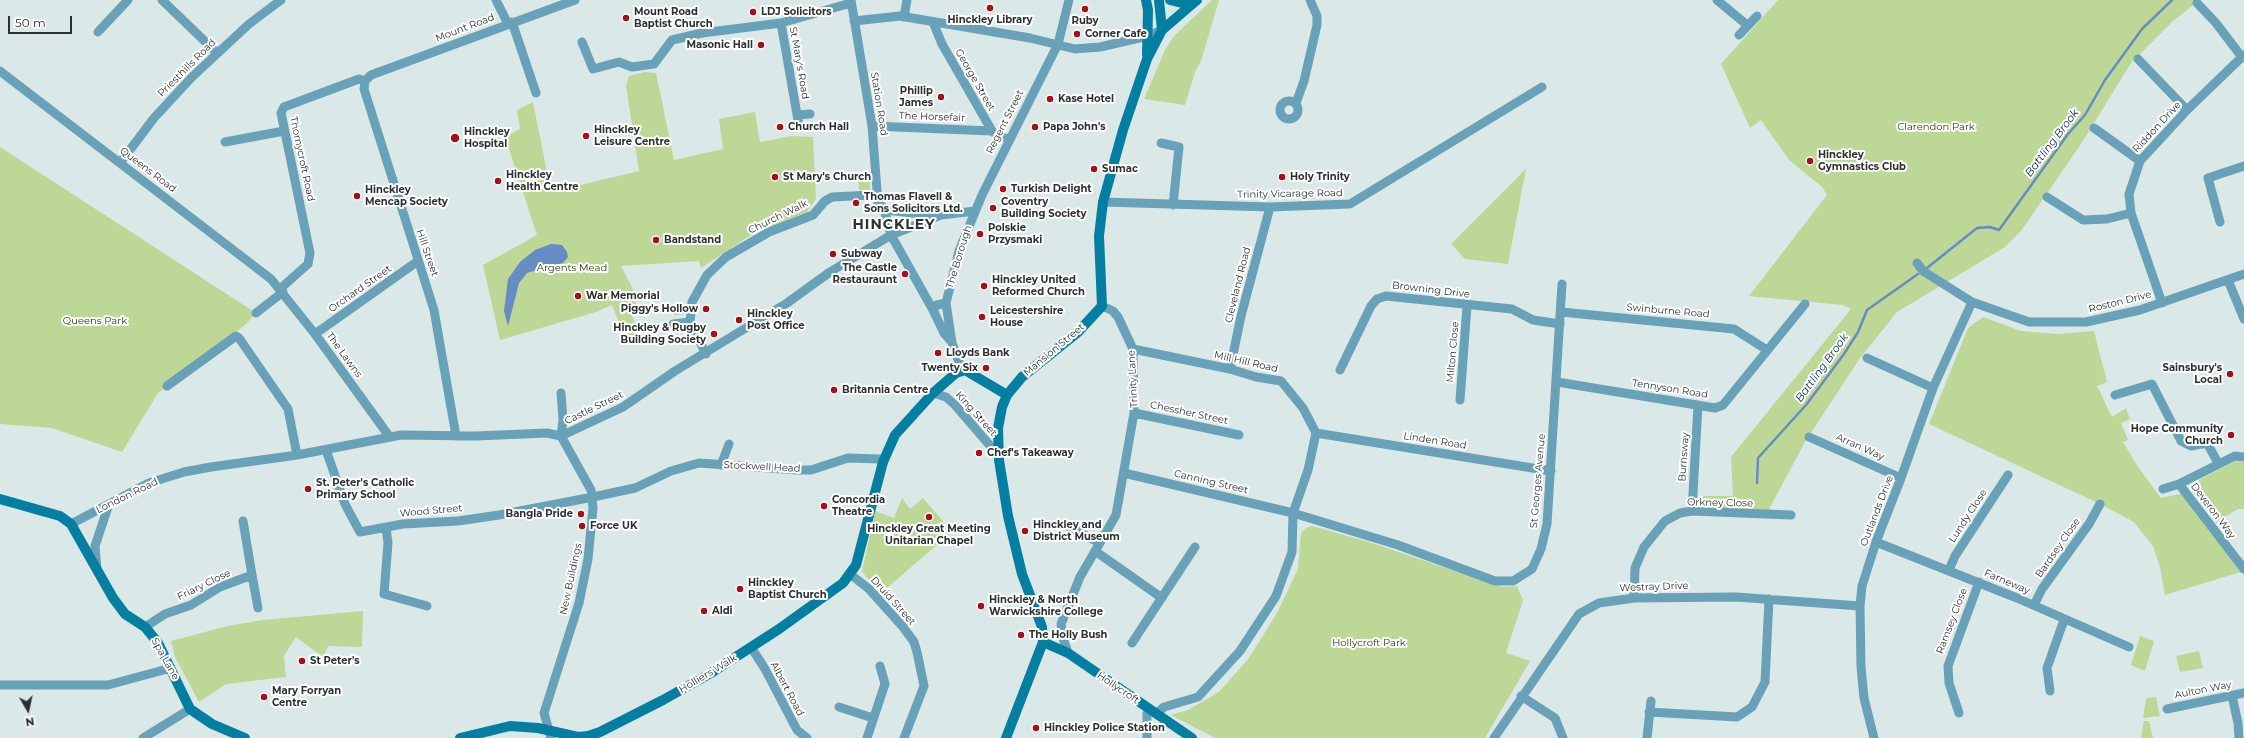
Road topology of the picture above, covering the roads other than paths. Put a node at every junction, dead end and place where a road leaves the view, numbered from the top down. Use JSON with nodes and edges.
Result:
{"nodes":[{"id":1,"x":128,"y":0,"type":"edge"},
{"id":2,"x":162,"y":0,"type":"edge"},
{"id":3,"x":281,"y":0,"type":"edge"},
{"id":4,"x":496,"y":0,"type":"edge"},
{"id":5,"x":576,"y":0,"type":"edge"},
{"id":6,"x":907,"y":0,"type":"edge"},
{"id":7,"x":1069,"y":0,"type":"edge"},
{"id":8,"x":1146,"y":0,"type":"edge"},
{"id":9,"x":1159,"y":0,"type":"edge"},
{"id":10,"x":1170,"y":0,"type":"edge"},
{"id":11,"x":1310,"y":0,"type":"edge"},
{"id":12,"x":1717,"y":0,"type":"edge"},
{"id":13,"x":851,"y":2,"type":"edge"},
{"id":14,"x":1193,"y":3,"type":"edge"},
{"id":15,"x":2197,"y":3,"type":"dead end"},
{"id":16,"x":1757,"y":16,"type":"dead end"},
{"id":17,"x":904,"y":17,"type":"junction"},
{"id":18,"x":854,"y":21,"type":"junction"},
{"id":19,"x":933,"y":22,"type":"junction"},
{"id":20,"x":510,"y":23,"type":"junction"},
{"id":21,"x":781,"y":23,"type":"junction"},
{"id":22,"x":1747,"y":25,"type":"junction"},
{"id":23,"x":1162,"y":30,"type":"junction"},
{"id":24,"x":98,"y":32,"type":"dead end"},
{"id":25,"x":1739,"y":35,"type":"dead end"},
{"id":26,"x":1148,"y":36,"type":"junction"},
{"id":27,"x":582,"y":42,"type":"dead end"},
{"id":28,"x":1058,"y":44,"type":"junction"},
{"id":29,"x":217,"y":53,"type":"junction"},
{"id":30,"x":2243,"y":56,"type":"edge"},
{"id":31,"x":2138,"y":59,"type":"dead end"},
{"id":32,"x":1147,"y":60,"type":"junction"},
{"id":33,"x":0,"y":71,"type":"edge"},
{"id":34,"x":365,"y":80,"type":"junction"},
{"id":35,"x":1542,"y":87,"type":"dead end"},
{"id":36,"x":536,"y":93,"type":"dead end"},
{"id":37,"x":1296,"y":103,"type":"dead end"},
{"id":38,"x":2187,"y":110,"type":"junction"},
{"id":39,"x":810,"y":114,"type":"dead end"},
{"id":40,"x":797,"y":115,"type":"junction"},
{"id":41,"x":872,"y":126,"type":"junction"},
{"id":42,"x":794,"y":127,"type":"dead end"},
{"id":43,"x":2094,"y":128,"type":"dead end"},
{"id":44,"x":284,"y":131,"type":"junction"},
{"id":45,"x":992,"y":131,"type":"junction"},
{"id":46,"x":1009,"y":139,"type":"junction"},
{"id":47,"x":225,"y":142,"type":"dead end"},
{"id":48,"x":1162,"y":143,"type":"dead end"},
{"id":49,"x":2140,"y":161,"type":"junction"},
{"id":50,"x":120,"y":163,"type":"junction"},
{"id":51,"x":2244,"y":166,"type":"edge"},
{"id":52,"x":877,"y":192,"type":"junction"},
{"id":53,"x":2047,"y":196,"type":"dead end"},
{"id":54,"x":1102,"y":202,"type":"junction"},
{"id":55,"x":1174,"y":205,"type":"junction"},
{"id":56,"x":1270,"y":207,"type":"junction"},
{"id":57,"x":884,"y":209,"type":"junction"},
{"id":58,"x":974,"y":211,"type":"junction"},
{"id":59,"x":2131,"y":213,"type":"junction"},
{"id":60,"x":941,"y":215,"type":"junction"},
{"id":61,"x":2220,"y":222,"type":"dead end"},
{"id":62,"x":891,"y":235,"type":"junction"},
{"id":63,"x":418,"y":261,"type":"junction"},
{"id":64,"x":1916,"y":263,"type":"dead end"},
{"id":65,"x":2244,"y":274,"type":"edge"},
{"id":66,"x":2228,"y":280,"type":"junction"},
{"id":67,"x":1562,"y":284,"type":"dead end"},
{"id":68,"x":282,"y":290,"type":"junction"},
{"id":69,"x":1972,"y":302,"type":"junction"},
{"id":70,"x":946,"y":303,"type":"junction"},
{"id":71,"x":2162,"y":303,"type":"junction"},
{"id":72,"x":1805,"y":304,"type":"dead end"},
{"id":73,"x":1102,"y":306,"type":"junction"},
{"id":74,"x":1468,"y":306,"type":"junction"},
{"id":75,"x":690,"y":309,"type":"junction"},
{"id":76,"x":676,"y":310,"type":"dead end"},
{"id":77,"x":933,"y":310,"type":"junction"},
{"id":78,"x":1561,"y":312,"type":"junction"},
{"id":79,"x":256,"y":313,"type":"dead end"},
{"id":80,"x":2244,"y":319,"type":"edge"},
{"id":81,"x":690,"y":322,"type":"junction"},
{"id":82,"x":674,"y":324,"type":"dead end"},
{"id":83,"x":1560,"y":324,"type":"junction"},
{"id":84,"x":315,"y":334,"type":"junction"},
{"id":85,"x":952,"y":343,"type":"junction"},
{"id":86,"x":1133,"y":349,"type":"junction"},
{"id":87,"x":1767,"y":350,"type":"junction"},
{"id":88,"x":706,"y":354,"type":"junction"},
{"id":89,"x":1867,"y":358,"type":"dead end"},
{"id":90,"x":1230,"y":369,"type":"junction"},
{"id":91,"x":962,"y":370,"type":"junction"},
{"id":92,"x":1340,"y":370,"type":"dead end"},
{"id":93,"x":1557,"y":382,"type":"junction"},
{"id":94,"x":167,"y":386,"type":"dead end"},
{"id":95,"x":1932,"y":388,"type":"junction"},
{"id":96,"x":561,"y":393,"type":"dead end"},
{"id":97,"x":933,"y":393,"type":"junction"},
{"id":98,"x":1007,"y":395,"type":"junction"},
{"id":99,"x":2114,"y":395,"type":"dead end"},
{"id":100,"x":1460,"y":400,"type":"dead end"},
{"id":101,"x":1698,"y":405,"type":"junction"},
{"id":102,"x":1134,"y":413,"type":"junction"},
{"id":103,"x":1316,"y":433,"type":"junction"},
{"id":104,"x":1238,"y":435,"type":"dead end"},
{"id":105,"x":389,"y":436,"type":"junction"},
{"id":106,"x":456,"y":436,"type":"junction"},
{"id":107,"x":561,"y":436,"type":"junction"},
{"id":108,"x":1809,"y":438,"type":"dead end"},
{"id":109,"x":729,"y":444,"type":"dead end"},
{"id":110,"x":326,"y":450,"type":"junction"},
{"id":111,"x":297,"y":455,"type":"junction"},
{"id":112,"x":999,"y":456,"type":"junction"},
{"id":113,"x":2244,"y":457,"type":"edge"},
{"id":114,"x":260,"y":460,"type":"joint"},
{"id":115,"x":884,"y":462,"type":"junction"},
{"id":116,"x":2218,"y":464,"type":"junction"},
{"id":117,"x":720,"y":465,"type":"junction"},
{"id":118,"x":1551,"y":471,"type":"junction"},
{"id":119,"x":1124,"y":473,"type":"junction"},
{"id":120,"x":2008,"y":475,"type":"dead end"},
{"id":121,"x":1901,"y":478,"type":"junction"},
{"id":122,"x":2179,"y":484,"type":"junction"},
{"id":123,"x":2163,"y":489,"type":"dead end"},
{"id":124,"x":593,"y":497,"type":"junction"},
{"id":125,"x":0,"y":499,"type":"edge"},
{"id":126,"x":109,"y":504,"type":"junction"},
{"id":127,"x":2100,"y":504,"type":"dead end"},
{"id":128,"x":1692,"y":511,"type":"junction"},
{"id":129,"x":1293,"y":513,"type":"junction"},
{"id":130,"x":1791,"y":515,"type":"dead end"},
{"id":131,"x":243,"y":521,"type":"dead end"},
{"id":132,"x":71,"y":524,"type":"junction"},
{"id":133,"x":1069,"y":527,"type":"dead end"},
{"id":134,"x":386,"y":528,"type":"junction"},
{"id":135,"x":1876,"y":542,"type":"junction"},
{"id":136,"x":1097,"y":547,"type":"junction"},
{"id":137,"x":1196,"y":547,"type":"dead end"},
{"id":138,"x":97,"y":569,"type":"junction"},
{"id":139,"x":2244,"y":569,"type":"edge"},
{"id":140,"x":1949,"y":570,"type":"junction"},
{"id":141,"x":850,"y":574,"type":"junction"},
{"id":142,"x":252,"y":575,"type":"junction"},
{"id":143,"x":1979,"y":582,"type":"junction"},
{"id":144,"x":1162,"y":598,"type":"junction"},
{"id":145,"x":1634,"y":598,"type":"junction"},
{"id":146,"x":1769,"y":599,"type":"junction"},
{"id":147,"x":2034,"y":605,"type":"junction"},
{"id":148,"x":428,"y":606,"type":"dead end"},
{"id":149,"x":1860,"y":606,"type":"junction"},
{"id":150,"x":258,"y":608,"type":"dead end"},
{"id":151,"x":2064,"y":620,"type":"junction"},
{"id":152,"x":145,"y":628,"type":"junction"},
{"id":153,"x":1043,"y":642,"type":"junction"},
{"id":154,"x":1132,"y":643,"type":"dead end"},
{"id":155,"x":2128,"y":646,"type":"dead end"},
{"id":156,"x":751,"y":647,"type":"junction"},
{"id":157,"x":1068,"y":653,"type":"junction"},
{"id":158,"x":880,"y":666,"type":"dead end"},
{"id":159,"x":171,"y":668,"type":"junction"},
{"id":160,"x":0,"y":685,"type":"edge"},
{"id":161,"x":2050,"y":691,"type":"dead end"},
{"id":162,"x":2244,"y":692,"type":"edge"},
{"id":163,"x":1521,"y":696,"type":"junction"},
{"id":164,"x":2232,"y":696,"type":"junction"},
{"id":165,"x":1651,"y":701,"type":"dead end"},
{"id":166,"x":839,"y":707,"type":"dead end"},
{"id":167,"x":190,"y":709,"type":"junction"},
{"id":168,"x":2167,"y":709,"type":"dead end"},
{"id":169,"x":1153,"y":712,"type":"junction"},
{"id":170,"x":1649,"y":712,"type":"junction"},
{"id":171,"x":1959,"y":713,"type":"dead end"},
{"id":172,"x":873,"y":718,"type":"junction"},
{"id":173,"x":550,"y":734,"type":"edge"},
{"id":174,"x":143,"y":738,"type":"edge"},
{"id":175,"x":245,"y":738,"type":"edge"},
{"id":176,"x":460,"y":738,"type":"edge"},
{"id":177,"x":807,"y":738,"type":"edge"},
{"id":178,"x":867,"y":738,"type":"edge"},
{"id":179,"x":904,"y":738,"type":"edge"},
{"id":180,"x":1006,"y":738,"type":"edge"},
{"id":181,"x":1147,"y":738,"type":"edge"},
{"id":182,"x":1192,"y":738,"type":"edge"},
{"id":183,"x":1494,"y":738,"type":"edge"},
{"id":184,"x":1563,"y":738,"type":"edge"},
{"id":185,"x":1647,"y":738,"type":"edge"},
{"id":186,"x":1874,"y":738,"type":"edge"},
{"id":187,"x":2239,"y":738,"type":"edge"}],
"edges":[{"from":1,"to":24,"type":"street"},
{"from":2,"to":29,"type":"street"},
{"from":3,"to":29,"type":"street","name":"Priesthills Road"},
{"from":4,"to":20,"type":"street"},
{"from":5,"to":20,"type":"street","name":"Mount Road"},
{"from":6,"to":17,"type":"street"},
{"from":7,"to":28,"type":"street","name":"Regent Street"},
{"from":8,"to":26,"type":"main road"},
{"from":9,"to":23,"type":"main road"},
{"from":10,"to":14,"type":"main road"},
{"from":11,"to":37,"type":"street"},
{"from":12,"to":22,"type":"street"},
{"from":13,"to":18,"type":"street","name":"Station Road"},
{"from":13,"to":21,"type":"street","name":"St Mary's Road"},
{"from":14,"to":23,"type":"main road"},
{"from":15,"to":30,"type":"street"},
{"from":16,"to":22,"type":"street"},
{"from":17,"to":18,"type":"street"},
{"from":17,"to":19,"type":"street"},
{"from":18,"to":41,"type":"street","name":"Station Road"},
{"from":19,"to":28,"type":"street"},
{"from":19,"to":45,"type":"street","name":"George Street"},
{"from":20,"to":34,"type":"street","name":"Mount Road"},
{"from":20,"to":36,"type":"street"},
{"from":21,"to":27,"type":"street"},
{"from":21,"to":40,"type":"street","name":"St Mary's Road"},
{"from":22,"to":25,"type":"street"},
{"from":23,"to":26,"type":"street"},
{"from":23,"to":32,"type":"main road"},
{"from":26,"to":28,"type":"street"},
{"from":26,"to":32,"type":"main road"},
{"from":28,"to":46,"type":"street","name":"Regent Street"},
{"from":29,"to":50,"type":"street","name":"Priesthills Road"},
{"from":30,"to":38,"type":"street","name":"Riddon Drive"},
{"from":31,"to":38,"type":"street"},
{"from":32,"to":54,"type":"main road"},
{"from":33,"to":50,"type":"street","name":"Queens Road"},
{"from":34,"to":44,"type":"street","name":"Thornycroft Road"},
{"from":34,"to":63,"type":"street","name":"Hill Street"},
{"from":35,"to":56,"type":"street","name":"Trinity Vicarage Road"},
{"from":38,"to":49,"type":"street","name":"Riddon Drive"},
{"from":39,"to":40,"type":"street"},
{"from":40,"to":42,"type":"street","name":"St Mary's Road"},
{"from":41,"to":45,"type":"street","name":"The Horsefair"},
{"from":41,"to":52,"type":"street","name":"Station Road"},
{"from":43,"to":49,"type":"street"},
{"from":44,"to":47,"type":"street"},
{"from":44,"to":68,"type":"street","name":"Thornycroft Road"},
{"from":45,"to":46,"type":"street"},
{"from":46,"to":58,"type":"street","name":"Regent Street"},
{"from":48,"to":55,"type":"street"},
{"from":49,"to":59,"type":"street","name":"Riddon Drive"},
{"from":50,"to":68,"type":"street","name":"Queens Road"},
{"from":51,"to":61,"type":"street"},
{"from":52,"to":57,"type":"street","name":"Station Road"},
{"from":52,"to":75,"type":"street","name":"Church Walk"},
{"from":53,"to":59,"type":"street"},
{"from":54,"to":55,"type":"street","name":"Trinity Vicarage Road"},
{"from":54,"to":73,"type":"main road"},
{"from":55,"to":56,"type":"street","name":"Trinity Vicarage Road"},
{"from":56,"to":90,"type":"street","name":"Cleveland Road"},
{"from":57,"to":60,"type":"street"},
{"from":57,"to":62,"type":"street","name":"Station Road"},
{"from":58,"to":60,"type":"street"},
{"from":58,"to":70,"type":"street","name":"The Borough"},
{"from":59,"to":71,"type":"street","name":"Riddon Drive"},
{"from":60,"to":62,"type":"street","name":"Castle Street"},
{"from":62,"to":77,"type":"street","name":"The Borough"},
{"from":62,"to":88,"type":"street","name":"Castle Street"},
{"from":63,"to":84,"type":"street","name":"Orchard Street"},
{"from":63,"to":106,"type":"street","name":"Hill Street"},
{"from":64,"to":69,"type":"street","name":"Roston Drive"},
{"from":65,"to":66,"type":"street","name":"Roston Drive"},
{"from":66,"to":71,"type":"street","name":"Roston Drive"},
{"from":66,"to":80,"type":"street"},
{"from":67,"to":78,"type":"street","name":"St Georges Avenue"},
{"from":68,"to":79,"type":"street","name":"Thornycroft Road"},
{"from":68,"to":84,"type":"street","name":"The Lawns"},
{"from":69,"to":71,"type":"street","name":"Roston Drive"},
{"from":69,"to":95,"type":"street","name":"Outlands Drive"},
{"from":70,"to":77,"type":"street","name":"The Borough"},
{"from":70,"to":85,"type":"street","name":"The Borough"},
{"from":72,"to":87,"type":"street","name":"Tennyson Road"},
{"from":73,"to":86,"type":"street","name":"Trinity Lane"},
{"from":73,"to":98,"type":"main road","name":"Mansion Street"},
{"from":74,"to":83,"type":"street","name":"Browning Drive"},
{"from":74,"to":92,"type":"street","name":"Browning Drive"},
{"from":74,"to":100,"type":"street","name":"Milton Close"},
{"from":75,"to":76,"type":"street"},
{"from":75,"to":81,"type":"street","name":"Church Walk"},
{"from":77,"to":85,"type":"street","name":"The Borough"},
{"from":78,"to":83,"type":"street","name":"St Georges Avenue"},
{"from":78,"to":87,"type":"street","name":"Swinburne Road"},
{"from":81,"to":82,"type":"street"},
{"from":81,"to":88,"type":"street","name":"Church Walk"},
{"from":83,"to":93,"type":"street","name":"St Georges Avenue"},
{"from":84,"to":105,"type":"street","name":"The Lawns"},
{"from":85,"to":91,"type":"street","name":"The Borough"},
{"from":86,"to":90,"type":"street","name":"Mill Hill Road"},
{"from":86,"to":102,"type":"street","name":"Trinity Lane"},
{"from":87,"to":101,"type":"street","name":"Tennyson Road"},
{"from":88,"to":107,"type":"street","name":"Castle Street"},
{"from":89,"to":95,"type":"street"},
{"from":90,"to":103,"type":"street","name":"Mill Hill Road"},
{"from":91,"to":97,"type":"main road"},
{"from":91,"to":98,"type":"main road"},
{"from":93,"to":101,"type":"street","name":"Tennyson Road"},
{"from":93,"to":118,"type":"street","name":"St Georges Avenue"},
{"from":94,"to":111,"type":"street"},
{"from":95,"to":121,"type":"street","name":"Outlands Drive"},
{"from":96,"to":107,"type":"street"},
{"from":97,"to":112,"type":"street","name":"King Street"},
{"from":97,"to":115,"type":"main road"},
{"from":98,"to":112,"type":"main road","name":"Mansion Street"},
{"from":99,"to":116,"type":"street"},
{"from":101,"to":128,"type":"street","name":"Burnsway"},
{"from":102,"to":104,"type":"street","name":"Chessher Street"},
{"from":102,"to":119,"type":"street","name":"Trinity Lane"},
{"from":103,"to":118,"type":"street","name":"Linden Road"},
{"from":103,"to":129,"type":"street"},
{"from":105,"to":106,"type":"street","name":"Castle Street"},
{"from":105,"to":110,"type":"street","name":"Castle Street"},
{"from":106,"to":107,"type":"street","name":"Castle Street"},
{"from":107,"to":124,"type":"street"},
{"from":108,"to":121,"type":"street","name":"Arran Way"},
{"from":109,"to":117,"type":"street"},
{"from":110,"to":111,"type":"street","name":"Castle Street"},
{"from":110,"to":134,"type":"street","name":"Wood Street"},
{"from":111,"to":114,"type":"street","name":"Castle Street"},
{"from":112,"to":153,"type":"main road","name":"Mansion Street"},
{"from":113,"to":116,"type":"street","name":"Deveron Way"},
{"from":114,"to":126,"type":"street","name":"London Road"},
{"from":115,"to":117,"type":"street","name":"Stockwell Head"},
{"from":115,"to":141,"type":"main road","name":"Holliers Walk"},
{"from":116,"to":122,"type":"street","name":"Deveron Way"},
{"from":117,"to":124,"type":"street","name":"Stockwell Head"},
{"from":118,"to":129,"type":"street","name":"St Georges Avenue"},
{"from":119,"to":129,"type":"street","name":"Canning Street"},
{"from":119,"to":136,"type":"street","name":"Trinity Lane"},
{"from":120,"to":140,"type":"street","name":"Lundy Close"},
{"from":121,"to":135,"type":"street","name":"Outlands Drive"},
{"from":122,"to":123,"type":"street"},
{"from":122,"to":139,"type":"street","name":"Deveron Way"},
{"from":124,"to":134,"type":"street","name":"Wood Street"},
{"from":124,"to":173,"type":"street","name":"New Buildings"},
{"from":125,"to":132,"type":"main road"},
{"from":126,"to":132,"type":"street","name":"London Road"},
{"from":126,"to":138,"type":"street"},
{"from":127,"to":147,"type":"street","name":"Bardsey Close"},
{"from":128,"to":130,"type":"street","name":"Orkney Close"},
{"from":128,"to":145,"type":"street","name":"Orkney Close"},
{"from":129,"to":169,"type":"street"},
{"from":131,"to":142,"type":"street"},
{"from":132,"to":138,"type":"main road","name":"Spa Lane"},
{"from":133,"to":136,"type":"street"},
{"from":134,"to":148,"type":"street"},
{"from":135,"to":140,"type":"street","name":"Farneway"},
{"from":135,"to":149,"type":"street","name":"Outlands Drive"},
{"from":136,"to":144,"type":"street"},
{"from":136,"to":157,"type":"street","name":"Trinity Lane"},
{"from":137,"to":144,"type":"street"},
{"from":138,"to":152,"type":"main road","name":"Spa Lane"},
{"from":140,"to":143,"type":"street","name":"Farneway"},
{"from":141,"to":156,"type":"main road","name":"Holliers Walk"},
{"from":141,"to":179,"type":"street","name":"Druid Street"},
{"from":142,"to":150,"type":"street"},
{"from":142,"to":152,"type":"street","name":"Friary Close"},
{"from":143,"to":147,"type":"street","name":"Farneway"},
{"from":143,"to":171,"type":"street","name":"Ramsey Close"},
{"from":144,"to":154,"type":"street"},
{"from":145,"to":146,"type":"street","name":"Westray Drive"},
{"from":145,"to":163,"type":"street","name":"Westray Drive"},
{"from":146,"to":149,"type":"street","name":"Westray Drive"},
{"from":146,"to":170,"type":"street"},
{"from":147,"to":151,"type":"street","name":"Farneway"},
{"from":149,"to":186,"type":"street","name":"Outlands Drive"},
{"from":151,"to":155,"type":"street","name":"Farneway"},
{"from":151,"to":161,"type":"street"},
{"from":152,"to":159,"type":"main road","name":"Spa Lane"},
{"from":153,"to":157,"type":"main road","name":"Hollycroft"},
{"from":153,"to":180,"type":"main road"},
{"from":156,"to":173,"type":"main road","name":"Holliers Walk"},
{"from":156,"to":177,"type":"street","name":"Albert Road"},
{"from":157,"to":169,"type":"main road","name":"Hollycroft"},
{"from":158,"to":172,"type":"street"},
{"from":159,"to":160,"type":"street"},
{"from":159,"to":167,"type":"main road","name":"Spa Lane"},
{"from":162,"to":164,"type":"street","name":"Aulton Way"},
{"from":163,"to":183,"type":"street","name":"Westray Drive"},
{"from":163,"to":184,"type":"street"},
{"from":164,"to":168,"type":"street","name":"Aulton Way"},
{"from":164,"to":187,"type":"street"},
{"from":165,"to":170,"type":"street"},
{"from":166,"to":172,"type":"street"},
{"from":167,"to":174,"type":"street"},
{"from":167,"to":175,"type":"main road"},
{"from":169,"to":181,"type":"street"},
{"from":169,"to":182,"type":"main road","name":"Hollycroft"},
{"from":170,"to":185,"type":"street"},
{"from":172,"to":178,"type":"street"},
{"from":173,"to":176,"type":"main road","name":"Holliers Walk"}]}
